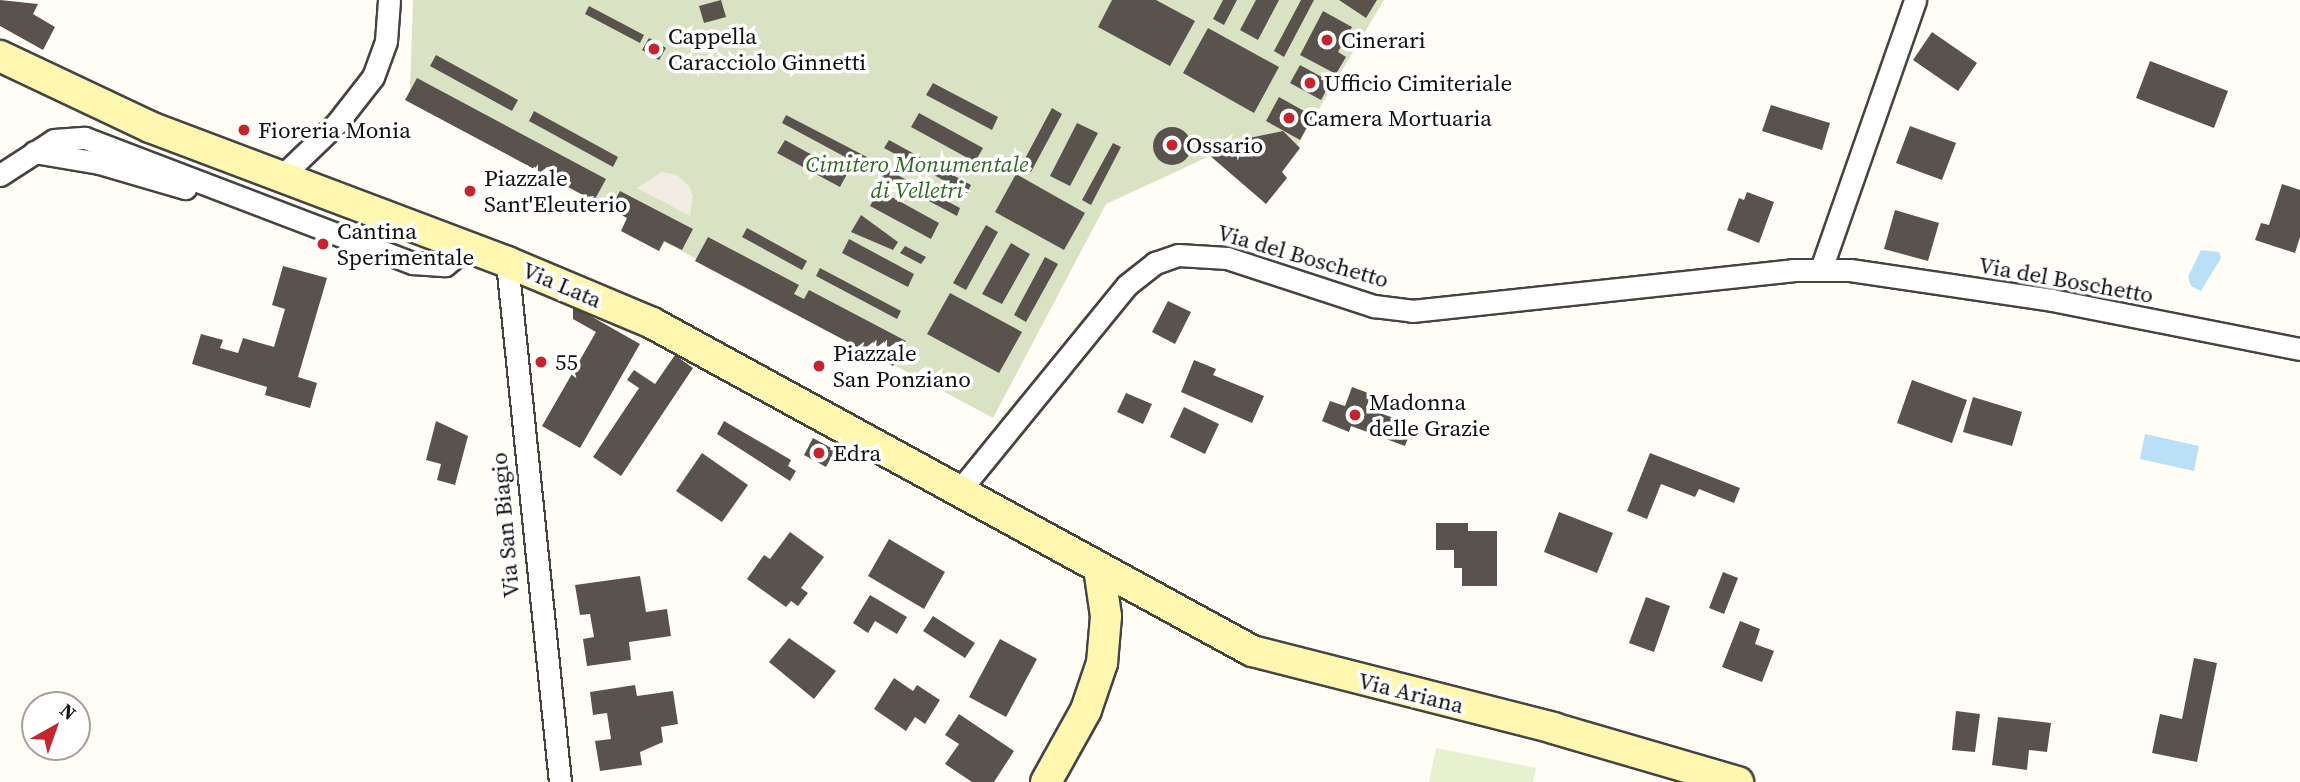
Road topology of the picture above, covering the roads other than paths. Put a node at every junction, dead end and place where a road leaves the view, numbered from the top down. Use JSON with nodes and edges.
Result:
{"nodes":[{"id":1,"x":389,"y":0,"type":"edge"},
{"id":2,"x":1914,"y":0,"type":"edge"},
{"id":3,"x":0,"y":56,"type":"edge"},
{"id":4,"x":0,"y":175,"type":"edge"},
{"id":5,"x":282,"y":176,"type":"junction"},
{"id":6,"x":467,"y":247,"type":"junction"},
{"id":7,"x":507,"y":262,"type":"junction"},
{"id":8,"x":1821,"y":269,"type":"junction"},
{"id":9,"x":2300,"y":349,"type":"edge"},
{"id":10,"x":959,"y":491,"type":"junction"},
{"id":11,"x":1099,"y":568,"type":"junction"},
{"id":12,"x":559,"y":782,"type":"edge"},
{"id":13,"x":1046,"y":782,"type":"edge"},
{"id":14,"x":1738,"y":782,"type":"edge"}],
"edges":[{"from":1,"to":5,"type":"street"},
{"from":2,"to":8,"type":"street"},
{"from":3,"to":5,"type":"main road","name":"Via Lata"},
{"from":4,"to":6,"type":"street"},
{"from":5,"to":6,"type":"main road","name":"Via Lata"},
{"from":6,"to":7,"type":"main road","name":"Via Lata"},
{"from":7,"to":10,"type":"main road","name":"Via Lata"},
{"from":7,"to":12,"type":"street","name":"Via San Biagio"},
{"from":8,"to":9,"type":"street","name":"Via del Boschetto"},
{"from":8,"to":10,"type":"street","name":"Via del Boschetto"},
{"from":10,"to":11,"type":"main road","name":"Via Lata"},
{"from":11,"to":13,"type":"main road"},
{"from":11,"to":14,"type":"main road","name":"Via Ariana"}]}
